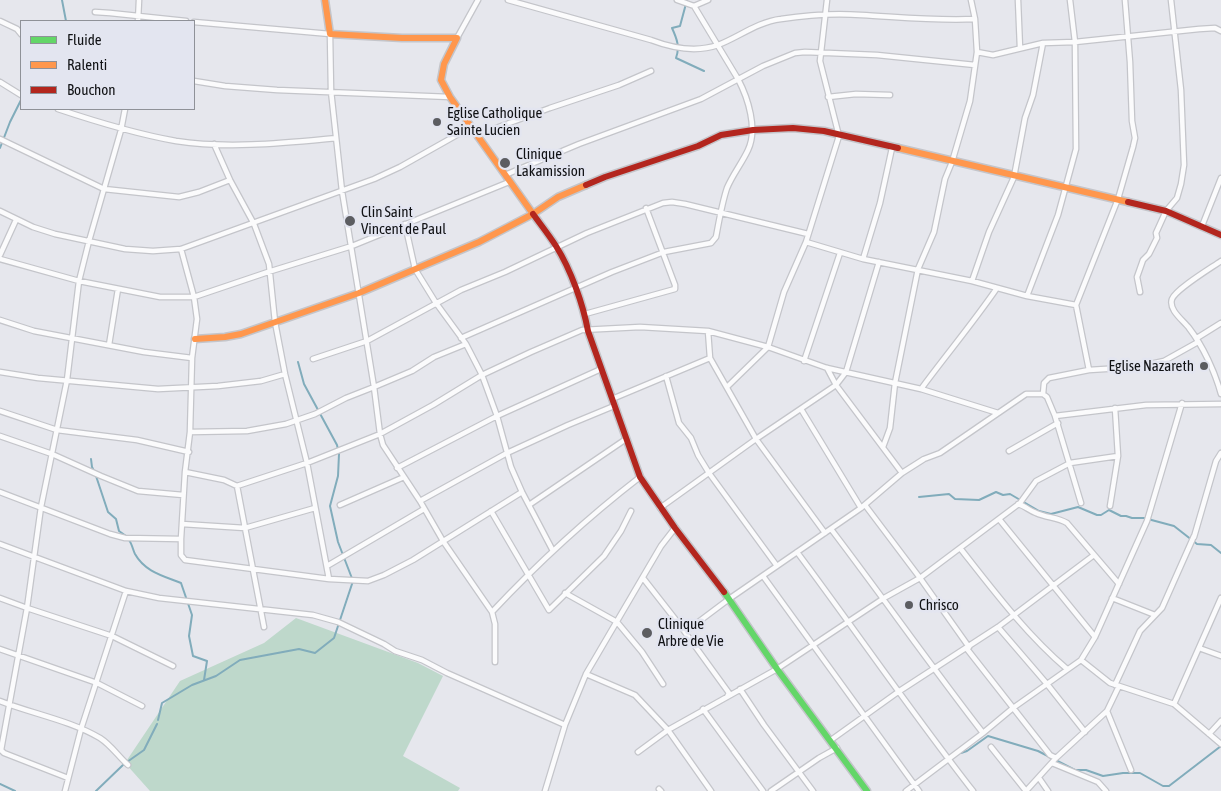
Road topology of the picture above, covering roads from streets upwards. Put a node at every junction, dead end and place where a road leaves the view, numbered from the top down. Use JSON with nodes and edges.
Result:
{"nodes":[{"id":1,"x":138,"y":0,"type":"edge"},
{"id":2,"x":325,"y":0,"type":"edge"},
{"id":3,"x":478,"y":0,"type":"edge"},
{"id":4,"x":508,"y":0,"type":"edge"},
{"id":5,"x":677,"y":0,"type":"edge"},
{"id":6,"x":708,"y":0,"type":"edge"},
{"id":7,"x":827,"y":0,"type":"edge"},
{"id":8,"x":971,"y":0,"type":"edge"},
{"id":9,"x":1018,"y":0,"type":"edge"},
{"id":10,"x":1070,"y":0,"type":"edge"},
{"id":11,"x":1125,"y":0,"type":"edge"},
{"id":12,"x":1171,"y":0,"type":"edge"},
{"id":13,"x":694,"y":6,"type":"junction"},
{"id":14,"x":95,"y":12,"type":"dead end"},
{"id":15,"x":825,"y":14,"type":"junction"},
{"id":16,"x":139,"y":19,"type":"edge"},
{"id":17,"x":975,"y":19,"type":"junction"},
{"id":18,"x":162,"y":20,"type":"edge"},
{"id":19,"x":0,"y":21,"type":"edge"},
{"id":20,"x":195,"y":22,"type":"edge"},
{"id":21,"x":1174,"y":31,"type":"junction"},
{"id":22,"x":1221,"y":31,"type":"edge"},
{"id":23,"x":20,"y":33,"type":"edge"},
{"id":24,"x":330,"y":34,"type":"junction"},
{"id":25,"x":1128,"y":37,"type":"junction"},
{"id":26,"x":457,"y":38,"type":"junction"},
{"id":27,"x":1075,"y":42,"type":"junction"},
{"id":28,"x":1043,"y":43,"type":"junction"},
{"id":29,"x":717,"y":45,"type":"junction"},
{"id":30,"x":1020,"y":48,"type":"junction"},
{"id":31,"x":820,"y":52,"type":"junction"},
{"id":32,"x":976,"y":52,"type":"junction"},
{"id":33,"x":975,"y":65,"type":"junction"},
{"id":34,"x":650,"y":71,"type":"dead end"},
{"id":35,"x":738,"y":79,"type":"junction"},
{"id":36,"x":195,"y":81,"type":"edge"},
{"id":37,"x":0,"y":82,"type":"edge"},
{"id":38,"x":331,"y":91,"type":"junction"},
{"id":39,"x":20,"y":94,"type":"edge"},
{"id":40,"x":890,"y":95,"type":"dead end"},
{"id":41,"x":450,"y":96,"type":"junction"},
{"id":42,"x":828,"y":97,"type":"junction"},
{"id":43,"x":61,"y":110,"type":"edge"},
{"id":44,"x":125,"y":110,"type":"edge"},
{"id":45,"x":471,"y":128,"type":"junction"},
{"id":46,"x":120,"y":130,"type":"junction"},
{"id":47,"x":753,"y":130,"type":"junction"},
{"id":48,"x":477,"y":135,"type":"junction"},
{"id":49,"x":839,"y":136,"type":"junction"},
{"id":50,"x":336,"y":138,"type":"junction"},
{"id":51,"x":2,"y":140,"type":"edge"},
{"id":52,"x":214,"y":144,"type":"junction"},
{"id":53,"x":892,"y":148,"type":"junction"},
{"id":54,"x":952,"y":162,"type":"junction"},
{"id":55,"x":505,"y":175,"type":"junction"},
{"id":56,"x":1014,"y":177,"type":"junction"},
{"id":57,"x":1221,"y":178,"type":"edge"},
{"id":58,"x":230,"y":180,"type":"junction"},
{"id":59,"x":509,"y":182,"type":"junction"},
{"id":60,"x":104,"y":188,"type":"junction"},
{"id":61,"x":1066,"y":188,"type":"junction"},
{"id":62,"x":342,"y":191,"type":"junction"},
{"id":63,"x":1118,"y":199,"type":"junction"},
{"id":64,"x":646,"y":208,"type":"junction"},
{"id":65,"x":0,"y":211,"type":"edge"},
{"id":66,"x":1166,"y":211,"type":"junction"},
{"id":67,"x":533,"y":214,"type":"junction"},
{"id":68,"x":720,"y":214,"type":"junction"},
{"id":69,"x":16,"y":220,"type":"junction"},
{"id":70,"x":254,"y":224,"type":"junction"},
{"id":71,"x":405,"y":224,"type":"junction"},
{"id":72,"x":1202,"y":226,"type":"junction"},
{"id":73,"x":808,"y":234,"type":"junction"},
{"id":74,"x":1221,"y":235,"type":"edge"},
{"id":75,"x":89,"y":241,"type":"junction"},
{"id":76,"x":806,"y":242,"type":"junction"},
{"id":77,"x":352,"y":246,"type":"junction"},
{"id":78,"x":557,"y":246,"type":"junction"},
{"id":79,"x":180,"y":249,"type":"junction"},
{"id":80,"x":664,"y":252,"type":"junction"},
{"id":81,"x":840,"y":253,"type":"junction"},
{"id":82,"x":0,"y":255,"type":"edge"},
{"id":83,"x":0,"y":259,"type":"edge"},
{"id":84,"x":863,"y":259,"type":"junction"},
{"id":85,"x":1221,"y":261,"type":"edge"},
{"id":86,"x":879,"y":262,"type":"junction"},
{"id":87,"x":415,"y":269,"type":"junction"},
{"id":88,"x":918,"y":269,"type":"junction"},
{"id":89,"x":268,"y":272,"type":"junction"},
{"id":90,"x":80,"y":281,"type":"junction"},
{"id":91,"x":972,"y":281,"type":"junction"},
{"id":92,"x":118,"y":288,"type":"junction"},
{"id":93,"x":576,"y":288,"type":"junction"},
{"id":94,"x":997,"y":288,"type":"junction"},
{"id":95,"x":1140,"y":292,"type":"dead end"},
{"id":96,"x":359,"y":293,"type":"junction"},
{"id":97,"x":1027,"y":296,"type":"junction"},
{"id":98,"x":194,"y":297,"type":"junction"},
{"id":99,"x":436,"y":303,"type":"junction"},
{"id":100,"x":1076,"y":305,"type":"junction"},
{"id":101,"x":585,"y":314,"type":"junction"},
{"id":102,"x":0,"y":320,"type":"edge"},
{"id":103,"x":274,"y":322,"type":"junction"},
{"id":104,"x":1221,"y":323,"type":"edge"},
{"id":105,"x":588,"y":331,"type":"junction"},
{"id":106,"x":708,"y":331,"type":"junction"},
{"id":107,"x":72,"y":337,"type":"junction"},
{"id":108,"x":462,"y":338,"type":"junction"},
{"id":109,"x":195,"y":340,"type":"junction"},
{"id":110,"x":1197,"y":340,"type":"junction"},
{"id":111,"x":367,"y":341,"type":"junction"},
{"id":112,"x":466,"y":344,"type":"junction"},
{"id":113,"x":110,"y":345,"type":"junction"},
{"id":114,"x":768,"y":347,"type":"junction"},
{"id":115,"x":192,"y":358,"type":"junction"},
{"id":116,"x":710,"y":358,"type":"junction"},
{"id":117,"x":313,"y":359,"type":"dead end"},
{"id":118,"x":804,"y":361,"type":"junction"},
{"id":119,"x":827,"y":368,"type":"junction"},
{"id":120,"x":601,"y":369,"type":"junction"},
{"id":121,"x":1088,"y":370,"type":"junction"},
{"id":122,"x":0,"y":372,"type":"edge"},
{"id":123,"x":846,"y":372,"type":"junction"},
{"id":124,"x":285,"y":374,"type":"junction"},
{"id":125,"x":482,"y":375,"type":"junction"},
{"id":126,"x":666,"y":376,"type":"junction"},
{"id":127,"x":66,"y":380,"type":"junction"},
{"id":128,"x":895,"y":383,"type":"junction"},
{"id":129,"x":836,"y":386,"type":"junction"},
{"id":130,"x":374,"y":387,"type":"junction"},
{"id":131,"x":727,"y":387,"type":"junction"},
{"id":132,"x":192,"y":389,"type":"junction"},
{"id":133,"x":921,"y":389,"type":"junction"},
{"id":134,"x":1043,"y":394,"type":"junction"},
{"id":135,"x":1221,"y":394,"type":"edge"},
{"id":136,"x":612,"y":399,"type":"junction"},
{"id":137,"x":1182,"y":403,"type":"junction"},
{"id":138,"x":1221,"y":404,"type":"edge"},
{"id":139,"x":614,"y":406,"type":"junction"},
{"id":140,"x":1116,"y":408,"type":"junction"},
{"id":141,"x":801,"y":409,"type":"junction"},
{"id":142,"x":0,"y":411,"type":"edge"},
{"id":143,"x":998,"y":414,"type":"junction"},
{"id":144,"x":497,"y":416,"type":"junction"},
{"id":145,"x":1055,"y":416,"type":"junction"},
{"id":146,"x":296,"y":420,"type":"junction"},
{"id":147,"x":1058,"y":423,"type":"junction"},
{"id":148,"x":57,"y":430,"type":"junction"},
{"id":149,"x":190,"y":432,"type":"junction"},
{"id":150,"x":380,"y":434,"type":"junction"},
{"id":151,"x":0,"y":436,"type":"edge"},
{"id":152,"x":626,"y":439,"type":"junction"},
{"id":153,"x":756,"y":439,"type":"junction"},
{"id":154,"x":883,"y":447,"type":"junction"},
{"id":155,"x":1010,"y":451,"type":"dead end"},
{"id":156,"x":188,"y":452,"type":"junction"},
{"id":157,"x":1221,"y":452,"type":"edge"},
{"id":158,"x":507,"y":453,"type":"junction"},
{"id":159,"x":52,"y":454,"type":"junction"},
{"id":160,"x":1118,"y":456,"type":"junction"},
{"id":161,"x":307,"y":463,"type":"junction"},
{"id":162,"x":1070,"y":463,"type":"junction"},
{"id":163,"x":397,"y":468,"type":"junction"},
{"id":164,"x":185,"y":472,"type":"junction"},
{"id":165,"x":709,"y":473,"type":"junction"},
{"id":166,"x":902,"y":473,"type":"junction"},
{"id":167,"x":404,"y":477,"type":"junction"},
{"id":168,"x":640,"y":477,"type":"junction"},
{"id":169,"x":237,"y":486,"type":"junction"},
{"id":170,"x":0,"y":492,"type":"edge"},
{"id":171,"x":522,"y":492,"type":"junction"},
{"id":172,"x":183,"y":495,"type":"junction"},
{"id":173,"x":420,"y":501,"type":"junction"},
{"id":174,"x":1020,"y":502,"type":"junction"},
{"id":175,"x":1081,"y":503,"type":"dead end"},
{"id":176,"x":340,"y":505,"type":"dead end"},
{"id":177,"x":529,"y":505,"type":"junction"},
{"id":178,"x":863,"y":506,"type":"junction"},
{"id":179,"x":1110,"y":506,"type":"dead end"},
{"id":180,"x":41,"y":507,"type":"junction"},
{"id":181,"x":315,"y":508,"type":"junction"},
{"id":182,"x":660,"y":508,"type":"junction"},
{"id":183,"x":424,"y":509,"type":"junction"},
{"id":184,"x":491,"y":511,"type":"junction"},
{"id":185,"x":631,"y":511,"type":"dead end"},
{"id":186,"x":999,"y":518,"type":"junction"},
{"id":187,"x":182,"y":524,"type":"junction"},
{"id":188,"x":246,"y":528,"type":"junction"},
{"id":189,"x":675,"y":528,"type":"junction"},
{"id":190,"x":830,"y":529,"type":"junction"},
{"id":191,"x":826,"y":532,"type":"junction"},
{"id":192,"x":180,"y":539,"type":"junction"},
{"id":193,"x":443,"y":541,"type":"junction"},
{"id":194,"x":0,"y":544,"type":"edge"},
{"id":195,"x":960,"y":548,"type":"junction"},
{"id":196,"x":553,"y":550,"type":"junction"},
{"id":197,"x":797,"y":552,"type":"junction"},
{"id":198,"x":1094,"y":556,"type":"junction"},
{"id":199,"x":34,"y":558,"type":"junction"},
{"id":200,"x":327,"y":566,"type":"junction"},
{"id":201,"x":777,"y":566,"type":"junction"},
{"id":202,"x":253,"y":569,"type":"junction"},
{"id":203,"x":528,"y":575,"type":"junction"},
{"id":204,"x":763,"y":576,"type":"junction"},
{"id":205,"x":643,"y":578,"type":"junction"},
{"id":206,"x":920,"y":578,"type":"junction"},
{"id":207,"x":329,"y":579,"type":"junction"},
{"id":208,"x":1119,"y":584,"type":"junction"},
{"id":209,"x":1054,"y":587,"type":"junction"},
{"id":210,"x":126,"y":591,"type":"junction"},
{"id":211,"x":565,"y":593,"type":"junction"},
{"id":212,"x":0,"y":598,"type":"edge"},
{"id":213,"x":884,"y":598,"type":"junction"},
{"id":214,"x":1112,"y":598,"type":"junction"},
{"id":215,"x":1221,"y":598,"type":"edge"},
{"id":216,"x":729,"y":599,"type":"junction"},
{"id":217,"x":27,"y":608,"type":"junction"},
{"id":218,"x":260,"y":609,"type":"junction"},
{"id":219,"x":492,"y":612,"type":"junction"},
{"id":220,"x":1155,"y":615,"type":"junction"},
{"id":221,"x":1014,"y":616,"type":"junction"},
{"id":222,"x":616,"y":622,"type":"junction"},
{"id":223,"x":849,"y":622,"type":"junction"},
{"id":224,"x":264,"y":627,"type":"dead end"},
{"id":225,"x":998,"y":628,"type":"junction"},
{"id":226,"x":685,"y":632,"type":"junction"},
{"id":227,"x":112,"y":636,"type":"junction"},
{"id":228,"x":1095,"y":636,"type":"junction"},
{"id":229,"x":813,"y":644,"type":"junction"},
{"id":230,"x":968,"y":648,"type":"junction"},
{"id":231,"x":1200,"y":648,"type":"junction"},
{"id":232,"x":0,"y":649,"type":"edge"},
{"id":233,"x":18,"y":655,"type":"junction"},
{"id":234,"x":1221,"y":656,"type":"edge"},
{"id":235,"x":1080,"y":660,"type":"junction"},
{"id":236,"x":495,"y":662,"type":"dead end"},
{"id":237,"x":173,"y":666,"type":"dead end"},
{"id":238,"x":777,"y":669,"type":"junction"},
{"id":239,"x":934,"y":669,"type":"junction"},
{"id":240,"x":1067,"y":670,"type":"junction"},
{"id":241,"x":586,"y":674,"type":"junction"},
{"id":242,"x":97,"y":683,"type":"junction"},
{"id":243,"x":663,"y":684,"type":"dead end"},
{"id":244,"x":1047,"y":684,"type":"junction"},
{"id":245,"x":1117,"y":686,"type":"junction"},
{"id":246,"x":740,"y":689,"type":"junction"},
{"id":247,"x":898,"y":692,"type":"junction"},
{"id":248,"x":728,"y":697,"type":"junction"},
{"id":249,"x":0,"y":701,"type":"edge"},
{"id":250,"x":1174,"y":704,"type":"junction"},
{"id":251,"x":9,"y":705,"type":"junction"},
{"id":252,"x":142,"y":706,"type":"dead end"},
{"id":253,"x":1013,"y":708,"type":"junction"},
{"id":254,"x":703,"y":709,"type":"junction"},
{"id":255,"x":1107,"y":711,"type":"junction"},
{"id":256,"x":865,"y":715,"type":"junction"},
{"id":257,"x":1221,"y":721,"type":"edge"},
{"id":258,"x":565,"y":725,"type":"junction"},
{"id":259,"x":81,"y":729,"type":"junction"},
{"id":260,"x":668,"y":730,"type":"junction"},
{"id":261,"x":1085,"y":732,"type":"junction"},
{"id":262,"x":983,"y":733,"type":"junction"},
{"id":263,"x":1209,"y":734,"type":"junction"},
{"id":264,"x":831,"y":740,"type":"junction"},
{"id":265,"x":1221,"y":744,"type":"edge"},
{"id":266,"x":992,"y":747,"type":"dead end"},
{"id":267,"x":837,"y":748,"type":"junction"},
{"id":268,"x":0,"y":750,"type":"edge"},
{"id":269,"x":638,"y":752,"type":"dead end"},
{"id":270,"x":1056,"y":758,"type":"junction"},
{"id":271,"x":948,"y":759,"type":"junction"},
{"id":272,"x":1052,"y":763,"type":"junction"},
{"id":273,"x":128,"y":765,"type":"dead end"},
{"id":274,"x":1131,"y":770,"type":"dead end"},
{"id":275,"x":799,"y":772,"type":"junction"},
{"id":276,"x":68,"y":778,"type":"junction"},
{"id":277,"x":1039,"y":778,"type":"junction"},
{"id":278,"x":915,"y":784,"type":"junction"},
{"id":279,"x":65,"y":791,"type":"edge"},
{"id":280,"x":545,"y":791,"type":"edge"},
{"id":281,"x":711,"y":791,"type":"edge"},
{"id":282,"x":763,"y":791,"type":"edge"},
{"id":283,"x":771,"y":791,"type":"edge"},
{"id":284,"x":813,"y":791,"type":"edge"},
{"id":285,"x":867,"y":791,"type":"edge"},
{"id":286,"x":906,"y":791,"type":"edge"},
{"id":287,"x":919,"y":791,"type":"edge"},
{"id":288,"x":973,"y":791,"type":"edge"},
{"id":289,"x":1026,"y":791,"type":"edge"},
{"id":290,"x":1048,"y":791,"type":"edge"},
{"id":291,"x":1106,"y":791,"type":"edge"}],
"edges":[{"from":1,"to":16,"type":"street"},
{"from":2,"to":24,"type":"street"},
{"from":3,"to":26,"type":"street"},
{"from":4,"to":29,"type":"street"},
{"from":5,"to":13,"type":"street"},
{"from":6,"to":13,"type":"street"},
{"from":7,"to":15,"type":"street"},
{"from":8,"to":17,"type":"street"},
{"from":9,"to":30,"type":"street"},
{"from":10,"to":27,"type":"street"},
{"from":11,"to":25,"type":"street"},
{"from":12,"to":21,"type":"street"},
{"from":13,"to":29,"type":"street"},
{"from":14,"to":16,"type":"street"},
{"from":15,"to":17,"type":"street"},
{"from":15,"to":29,"type":"street"},
{"from":15,"to":31,"type":"street"},
{"from":16,"to":18,"type":"street"},
{"from":17,"to":32,"type":"street"},
{"from":19,"to":23,"type":"street"},
{"from":20,"to":24,"type":"street"},
{"from":21,"to":22,"type":"street"},
{"from":21,"to":25,"type":"street"},
{"from":21,"to":66,"type":"street"},
{"from":24,"to":26,"type":"street"},
{"from":24,"to":38,"type":"street"},
{"from":25,"to":27,"type":"street"},
{"from":25,"to":63,"type":"street"},
{"from":26,"to":41,"type":"street"},
{"from":27,"to":28,"type":"street"},
{"from":27,"to":61,"type":"street"},
{"from":28,"to":30,"type":"street"},
{"from":28,"to":56,"type":"street"},
{"from":29,"to":35,"type":"street"},
{"from":30,"to":32,"type":"street"},
{"from":31,"to":33,"type":"street"},
{"from":31,"to":35,"type":"street"},
{"from":31,"to":42,"type":"street"},
{"from":32,"to":33,"type":"street"},
{"from":33,"to":54,"type":"street"},
{"from":34,"to":48,"type":"street"},
{"from":35,"to":47,"type":"street"},
{"from":35,"to":55,"type":"street"},
{"from":36,"to":38,"type":"street"},
{"from":37,"to":39,"type":"street"},
{"from":38,"to":41,"type":"street"},
{"from":38,"to":50,"type":"street"},
{"from":40,"to":42,"type":"street"},
{"from":41,"to":45,"type":"street"},
{"from":42,"to":49,"type":"street"},
{"from":43,"to":46,"type":"street"},
{"from":44,"to":46,"type":"street"},
{"from":45,"to":48,"type":"street"},
{"from":45,"to":62,"type":"street"},
{"from":46,"to":52,"type":"street"},
{"from":46,"to":60,"type":"street"},
{"from":47,"to":49,"type":"street"},
{"from":47,"to":67,"type":"street"},
{"from":47,"to":68,"type":"street"},
{"from":48,"to":55,"type":"street"},
{"from":49,"to":53,"type":"street"},
{"from":49,"to":73,"type":"street"},
{"from":50,"to":52,"type":"street"},
{"from":50,"to":62,"type":"street"},
{"from":51,"to":60,"type":"street"},
{"from":52,"to":58,"type":"street"},
{"from":53,"to":54,"type":"street"},
{"from":53,"to":84,"type":"street"},
{"from":54,"to":56,"type":"street"},
{"from":54,"to":88,"type":"street"},
{"from":55,"to":59,"type":"street"},
{"from":56,"to":61,"type":"street"},
{"from":56,"to":91,"type":"street"},
{"from":57,"to":72,"type":"street"},
{"from":58,"to":60,"type":"street"},
{"from":58,"to":70,"type":"street"},
{"from":59,"to":67,"type":"street"},
{"from":59,"to":71,"type":"street"},
{"from":60,"to":75,"type":"street"},
{"from":61,"to":63,"type":"street"},
{"from":61,"to":97,"type":"street"},
{"from":62,"to":70,"type":"street"},
{"from":62,"to":77,"type":"street"},
{"from":63,"to":66,"type":"street"},
{"from":63,"to":100,"type":"street"},
{"from":64,"to":68,"type":"street"},
{"from":64,"to":78,"type":"street"},
{"from":64,"to":80,"type":"street"},
{"from":65,"to":69,"type":"street"},
{"from":66,"to":72,"type":"street"},
{"from":66,"to":95,"type":"street"},
{"from":67,"to":78,"type":"street"},
{"from":67,"to":87,"type":"street"},
{"from":68,"to":73,"type":"street"},
{"from":68,"to":80,"type":"street"},
{"from":69,"to":75,"type":"street"},
{"from":69,"to":82,"type":"street"},
{"from":70,"to":79,"type":"street"},
{"from":70,"to":89,"type":"street"},
{"from":71,"to":77,"type":"street"},
{"from":71,"to":87,"type":"street"},
{"from":72,"to":74,"type":"street"},
{"from":73,"to":76,"type":"street"},
{"from":75,"to":79,"type":"street"},
{"from":75,"to":90,"type":"street"},
{"from":76,"to":81,"type":"street"},
{"from":76,"to":114,"type":"street"},
{"from":77,"to":89,"type":"street"},
{"from":77,"to":96,"type":"street"},
{"from":78,"to":93,"type":"street"},
{"from":78,"to":99,"type":"street"},
{"from":79,"to":98,"type":"street"},
{"from":80,"to":93,"type":"street"},
{"from":80,"to":101,"type":"street"},
{"from":81,"to":84,"type":"street"},
{"from":81,"to":118,"type":"street"},
{"from":83,"to":90,"type":"street"},
{"from":84,"to":86,"type":"street"},
{"from":85,"to":110,"type":"street"},
{"from":86,"to":88,"type":"street"},
{"from":86,"to":123,"type":"street"},
{"from":87,"to":96,"type":"street"},
{"from":87,"to":99,"type":"street"},
{"from":88,"to":91,"type":"street"},
{"from":88,"to":128,"type":"street"},
{"from":89,"to":98,"type":"street"},
{"from":89,"to":103,"type":"street"},
{"from":90,"to":92,"type":"street"},
{"from":90,"to":107,"type":"street"},
{"from":91,"to":94,"type":"street"},
{"from":92,"to":98,"type":"street"},
{"from":92,"to":113,"type":"street"},
{"from":93,"to":101,"type":"street"},
{"from":93,"to":108,"type":"street"},
{"from":94,"to":97,"type":"street"},
{"from":94,"to":133,"type":"street"},
{"from":96,"to":103,"type":"street"},
{"from":96,"to":111,"type":"street"},
{"from":97,"to":100,"type":"street"},
{"from":98,"to":109,"type":"street"},
{"from":99,"to":108,"type":"street"},
{"from":99,"to":111,"type":"street"},
{"from":100,"to":121,"type":"street"},
{"from":101,"to":105,"type":"street"},
{"from":102,"to":107,"type":"street"},
{"from":103,"to":109,"type":"street"},
{"from":103,"to":124,"type":"street"},
{"from":104,"to":110,"type":"street"},
{"from":105,"to":106,"type":"street"},
{"from":105,"to":120,"type":"street"},
{"from":105,"to":125,"type":"street"},
{"from":106,"to":114,"type":"street"},
{"from":106,"to":116,"type":"street"},
{"from":107,"to":113,"type":"street"},
{"from":107,"to":127,"type":"street"},
{"from":108,"to":112,"type":"street"},
{"from":109,"to":115,"type":"street"},
{"from":110,"to":121,"type":"street"},
{"from":110,"to":135,"type":"street"},
{"from":111,"to":117,"type":"street"},
{"from":111,"to":130,"type":"street"},
{"from":112,"to":125,"type":"street"},
{"from":112,"to":130,"type":"street"},
{"from":113,"to":115,"type":"street"},
{"from":114,"to":118,"type":"street"},
{"from":114,"to":131,"type":"street"},
{"from":115,"to":132,"type":"street"},
{"from":116,"to":126,"type":"street"},
{"from":116,"to":131,"type":"street"},
{"from":118,"to":119,"type":"street"},
{"from":119,"to":123,"type":"street"},
{"from":119,"to":129,"type":"street"},
{"from":120,"to":136,"type":"street"},
{"from":120,"to":144,"type":"street"},
{"from":121,"to":134,"type":"street"},
{"from":122,"to":127,"type":"street"},
{"from":123,"to":128,"type":"street"},
{"from":123,"to":129,"type":"street"},
{"from":124,"to":132,"type":"street"},
{"from":124,"to":146,"type":"street"},
{"from":125,"to":144,"type":"street"},
{"from":125,"to":150,"type":"street"},
{"from":126,"to":136,"type":"street"},
{"from":126,"to":165,"type":"street"},
{"from":127,"to":132,"type":"street"},
{"from":127,"to":148,"type":"street"},
{"from":128,"to":133,"type":"street"},
{"from":128,"to":154,"type":"street"},
{"from":129,"to":141,"type":"street"},
{"from":129,"to":154,"type":"street"},
{"from":130,"to":146,"type":"street"},
{"from":130,"to":150,"type":"street"},
{"from":131,"to":153,"type":"street"},
{"from":132,"to":149,"type":"street"},
{"from":133,"to":143,"type":"street"},
{"from":134,"to":143,"type":"street"},
{"from":134,"to":145,"type":"street"},
{"from":136,"to":139,"type":"street"},
{"from":137,"to":138,"type":"street"},
{"from":137,"to":140,"type":"street"},
{"from":137,"to":208,"type":"street"},
{"from":139,"to":152,"type":"street"},
{"from":139,"to":158,"type":"street"},
{"from":140,"to":145,"type":"street"},
{"from":140,"to":160,"type":"street"},
{"from":141,"to":153,"type":"street"},
{"from":141,"to":178,"type":"street"},
{"from":142,"to":148,"type":"street"},
{"from":143,"to":166,"type":"street"},
{"from":144,"to":158,"type":"street"},
{"from":144,"to":163,"type":"street"},
{"from":145,"to":147,"type":"street"},
{"from":146,"to":149,"type":"street"},
{"from":146,"to":161,"type":"street"},
{"from":147,"to":155,"type":"street"},
{"from":147,"to":162,"type":"street"},
{"from":148,"to":156,"type":"street"},
{"from":148,"to":159,"type":"street"},
{"from":149,"to":156,"type":"street"},
{"from":150,"to":161,"type":"street"},
{"from":150,"to":163,"type":"street"},
{"from":151,"to":159,"type":"street"},
{"from":152,"to":168,"type":"street"},
{"from":152,"to":177,"type":"street"},
{"from":153,"to":165,"type":"street"},
{"from":153,"to":191,"type":"street"},
{"from":154,"to":166,"type":"street"},
{"from":156,"to":164,"type":"street"},
{"from":157,"to":220,"type":"street"},
{"from":158,"to":171,"type":"street"},
{"from":158,"to":173,"type":"street"},
{"from":159,"to":172,"type":"street"},
{"from":159,"to":180,"type":"street"},
{"from":160,"to":162,"type":"street"},
{"from":160,"to":179,"type":"street"},
{"from":161,"to":169,"type":"street"},
{"from":161,"to":181,"type":"street"},
{"from":162,"to":174,"type":"street"},
{"from":162,"to":175,"type":"street"},
{"from":163,"to":167,"type":"street"},
{"from":164,"to":169,"type":"street"},
{"from":164,"to":172,"type":"street"},
{"from":165,"to":182,"type":"street"},
{"from":165,"to":201,"type":"street"},
{"from":166,"to":178,"type":"street"},
{"from":167,"to":173,"type":"street"},
{"from":167,"to":176,"type":"street"},
{"from":168,"to":182,"type":"street"},
{"from":168,"to":196,"type":"street"},
{"from":169,"to":188,"type":"street"},
{"from":170,"to":180,"type":"street"},
{"from":171,"to":177,"type":"street"},
{"from":171,"to":184,"type":"street"},
{"from":172,"to":187,"type":"street"},
{"from":173,"to":183,"type":"street"},
{"from":174,"to":186,"type":"street"},
{"from":174,"to":198,"type":"street"},
{"from":177,"to":196,"type":"street"},
{"from":178,"to":190,"type":"street"},
{"from":178,"to":206,"type":"street"},
{"from":180,"to":192,"type":"street"},
{"from":180,"to":199,"type":"street"},
{"from":181,"to":188,"type":"street"},
{"from":181,"to":200,"type":"street"},
{"from":182,"to":189,"type":"street"},
{"from":183,"to":193,"type":"street"},
{"from":183,"to":200,"type":"street"},
{"from":184,"to":193,"type":"street"},
{"from":184,"to":203,"type":"street"},
{"from":185,"to":211,"type":"street"},
{"from":186,"to":195,"type":"street"},
{"from":186,"to":209,"type":"street"},
{"from":187,"to":188,"type":"street"},
{"from":187,"to":192,"type":"street"},
{"from":188,"to":202,"type":"street"},
{"from":189,"to":205,"type":"street"},
{"from":189,"to":216,"type":"street"},
{"from":190,"to":191,"type":"street"},
{"from":190,"to":213,"type":"street"},
{"from":191,"to":197,"type":"street"},
{"from":192,"to":202,"type":"street"},
{"from":193,"to":207,"type":"street"},
{"from":193,"to":219,"type":"street"},
{"from":194,"to":199,"type":"street"},
{"from":195,"to":206,"type":"street"},
{"from":195,"to":221,"type":"street"},
{"from":196,"to":203,"type":"street"},
{"from":197,"to":201,"type":"street"},
{"from":197,"to":223,"type":"street"},
{"from":198,"to":208,"type":"street"},
{"from":198,"to":209,"type":"street"},
{"from":199,"to":210,"type":"street"},
{"from":199,"to":217,"type":"street"},
{"from":200,"to":207,"type":"street"},
{"from":201,"to":204,"type":"street"},
{"from":202,"to":207,"type":"street"},
{"from":202,"to":218,"type":"street"},
{"from":203,"to":211,"type":"street"},
{"from":203,"to":219,"type":"street"},
{"from":204,"to":216,"type":"street"},
{"from":204,"to":229,"type":"street"},
{"from":205,"to":222,"type":"street"},
{"from":205,"to":226,"type":"street"},
{"from":206,"to":213,"type":"street"},
{"from":206,"to":230,"type":"street"},
{"from":208,"to":214,"type":"street"},
{"from":209,"to":221,"type":"street"},
{"from":209,"to":228,"type":"street"},
{"from":210,"to":218,"type":"street"},
{"from":210,"to":227,"type":"street"},
{"from":211,"to":222,"type":"street"},
{"from":212,"to":217,"type":"street"},
{"from":213,"to":223,"type":"street"},
{"from":213,"to":239,"type":"street"},
{"from":214,"to":220,"type":"street"},
{"from":214,"to":228,"type":"street"},
{"from":215,"to":231,"type":"street"},
{"from":216,"to":226,"type":"street"},
{"from":216,"to":238,"type":"street"},
{"from":217,"to":227,"type":"street"},
{"from":217,"to":233,"type":"street"},
{"from":218,"to":224,"type":"street"},
{"from":218,"to":258,"type":"street"},
{"from":219,"to":236,"type":"street"},
{"from":220,"to":245,"type":"street"},
{"from":221,"to":225,"type":"street"},
{"from":221,"to":240,"type":"street"},
{"from":222,"to":241,"type":"street"},
{"from":222,"to":243,"type":"street"},
{"from":223,"to":229,"type":"street"},
{"from":223,"to":247,"type":"street"},
{"from":225,"to":230,"type":"street"},
{"from":225,"to":244,"type":"street"},
{"from":226,"to":248,"type":"street"},
{"from":227,"to":237,"type":"street"},
{"from":227,"to":242,"type":"street"},
{"from":228,"to":235,"type":"street"},
{"from":229,"to":238,"type":"street"},
{"from":229,"to":256,"type":"street"},
{"from":230,"to":239,"type":"street"},
{"from":230,"to":253,"type":"street"},
{"from":231,"to":234,"type":"street"},
{"from":231,"to":250,"type":"street"},
{"from":232,"to":233,"type":"street"},
{"from":233,"to":242,"type":"street"},
{"from":233,"to":251,"type":"street"},
{"from":235,"to":240,"type":"street"},
{"from":235,"to":245,"type":"street"},
{"from":238,"to":246,"type":"street"},
{"from":238,"to":264,"type":"street"},
{"from":239,"to":247,"type":"street"},
{"from":239,"to":262,"type":"street"},
{"from":240,"to":244,"type":"street"},
{"from":241,"to":258,"type":"street"},
{"from":241,"to":260,"type":"street"},
{"from":242,"to":252,"type":"street"},
{"from":242,"to":259,"type":"street"},
{"from":244,"to":253,"type":"street"},
{"from":244,"to":261,"type":"street"},
{"from":245,"to":250,"type":"street"},
{"from":245,"to":255,"type":"street"},
{"from":246,"to":248,"type":"street"},
{"from":246,"to":275,"type":"street"},
{"from":247,"to":256,"type":"street"},
{"from":247,"to":271,"type":"street"},
{"from":248,"to":254,"type":"street"},
{"from":249,"to":251,"type":"street"},
{"from":250,"to":263,"type":"street"},
{"from":251,"to":259,"type":"street"},
{"from":251,"to":268,"type":"street"},
{"from":253,"to":262,"type":"street"},
{"from":253,"to":270,"type":"street"},
{"from":254,"to":260,"type":"street"},
{"from":254,"to":282,"type":"street"},
{"from":255,"to":261,"type":"street"},
{"from":255,"to":274,"type":"street"},
{"from":256,"to":264,"type":"street"},
{"from":256,"to":278,"type":"street"},
{"from":257,"to":263,"type":"street"},
{"from":258,"to":280,"type":"street"},
{"from":259,"to":273,"type":"street"},
{"from":259,"to":276,"type":"street"},
{"from":260,"to":269,"type":"street"},
{"from":260,"to":281,"type":"street"},
{"from":261,"to":270,"type":"street"},
{"from":262,"to":271,"type":"street"},
{"from":263,"to":265,"type":"street"},
{"from":264,"to":267,"type":"street"},
{"from":266,"to":289,"type":"street"},
{"from":267,"to":275,"type":"street"},
{"from":267,"to":285,"type":"street"},
{"from":268,"to":276,"type":"street"},
{"from":270,"to":272,"type":"street"},
{"from":271,"to":278,"type":"street"},
{"from":271,"to":288,"type":"street"},
{"from":272,"to":277,"type":"street"},
{"from":272,"to":291,"type":"street"},
{"from":275,"to":283,"type":"street"},
{"from":275,"to":284,"type":"street"},
{"from":276,"to":279,"type":"street"},
{"from":277,"to":289,"type":"street"},
{"from":277,"to":290,"type":"street"},
{"from":278,"to":286,"type":"street"},
{"from":278,"to":287,"type":"street"}]}
